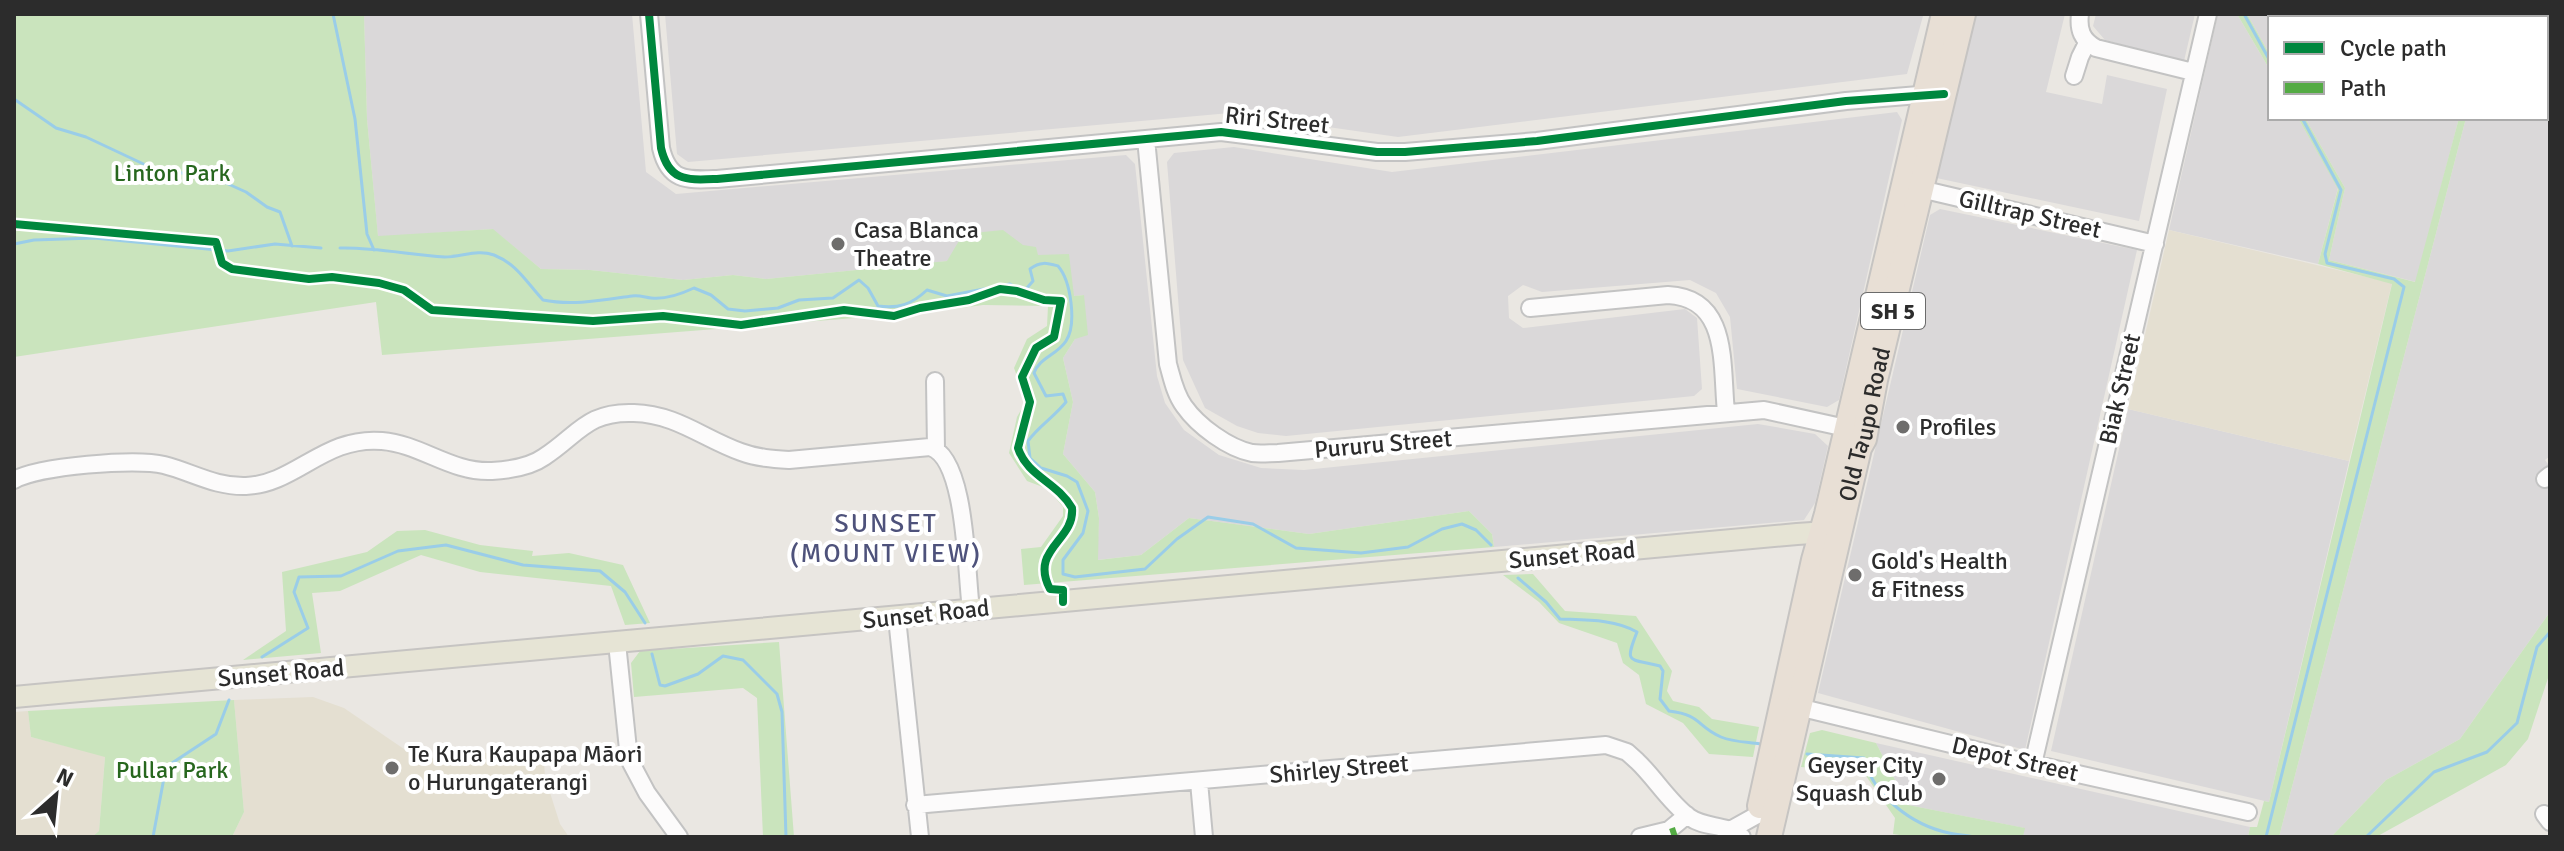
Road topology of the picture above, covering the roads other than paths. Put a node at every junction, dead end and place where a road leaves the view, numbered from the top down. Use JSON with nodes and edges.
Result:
{"nodes":[{"id":1,"x":649,"y":14,"type":"edge"},
{"id":2,"x":1944,"y":14,"type":"edge"},
{"id":3,"x":1963,"y":14,"type":"edge"},
{"id":4,"x":2080,"y":14,"type":"edge"},
{"id":5,"x":2208,"y":14,"type":"edge"},
{"id":6,"x":2087,"y":43,"type":"junction"},
{"id":7,"x":2193,"y":72,"type":"junction"},
{"id":8,"x":2074,"y":76,"type":"dead end"},
{"id":9,"x":1934,"y":94,"type":"junction"},
{"id":10,"x":1146,"y":139,"type":"junction"},
{"id":11,"x":1912,"y":187,"type":"junction"},
{"id":12,"x":2155,"y":244,"type":"junction"},
{"id":13,"x":1530,"y":308,"type":"dead end"},
{"id":14,"x":935,"y":381,"type":"dead end"},
{"id":15,"x":1726,"y":412,"type":"junction"},
{"id":16,"x":1856,"y":431,"type":"junction"},
{"id":17,"x":936,"y":449,"type":"junction"},
{"id":18,"x":14,"y":480,"type":"edge"},
{"id":19,"x":1830,"y":536,"type":"junction"},
{"id":20,"x":971,"y":609,"type":"junction"},
{"id":21,"x":897,"y":618,"type":"junction"},
{"id":22,"x":617,"y":643,"type":"junction"},
{"id":23,"x":14,"y":697,"type":"edge"},
{"id":24,"x":1792,"y":706,"type":"junction"},
{"id":25,"x":2033,"y":764,"type":"junction"},
{"id":26,"x":1199,"y":782,"type":"junction"},
{"id":27,"x":915,"y":805,"type":"junction"},
{"id":28,"x":2248,"y":812,"type":"dead end"},
{"id":29,"x":1687,"y":815,"type":"junction"},
{"id":30,"x":1746,"y":829,"type":"edge"},
{"id":31,"x":1674,"y":832,"type":"edge"},
{"id":32,"x":679,"y":837,"type":"edge"},
{"id":33,"x":920,"y":837,"type":"edge"},
{"id":34,"x":1204,"y":837,"type":"edge"},
{"id":35,"x":1640,"y":837,"type":"edge"},
{"id":36,"x":1769,"y":837,"type":"edge"}],
"edges":[{"from":1,"to":10,"type":"street","name":"Riri Street"},
{"from":2,"to":9,"type":"highway","name":"Old Taupo Road","number":"SH 5"},
{"from":3,"to":9,"type":"highway","name":"Old Taupo Road","number":"SH 5"},
{"from":4,"to":6,"type":"street"},
{"from":5,"to":7,"type":"street","name":"Biak Street"},
{"from":6,"to":7,"type":"street"},
{"from":6,"to":8,"type":"street"},
{"from":7,"to":12,"type":"street","name":"Biak Street"},
{"from":9,"to":10,"type":"street","name":"Riri Street"},
{"from":9,"to":11,"type":"highway","name":"Old Taupo Road","number":"SH 5"},
{"from":10,"to":15,"type":"street","name":"Pururu Street"},
{"from":11,"to":12,"type":"street","name":"Gilltrap Street"},
{"from":11,"to":16,"type":"highway","name":"Old Taupo Road","number":"SH 5"},
{"from":12,"to":25,"type":"street","name":"Biak Street"},
{"from":13,"to":15,"type":"street"},
{"from":14,"to":17,"type":"street"},
{"from":15,"to":16,"type":"street","name":"Pururu Street"},
{"from":16,"to":19,"type":"highway","name":"Old Taupo Road","number":"SH 5"},
{"from":17,"to":18,"type":"street"},
{"from":17,"to":20,"type":"street"},
{"from":19,"to":20,"type":"main road","name":"Sunset Road"},
{"from":19,"to":24,"type":"highway","name":"Old Taupo Road","number":"SH 5"},
{"from":20,"to":21,"type":"main road","name":"Sunset Road"},
{"from":21,"to":22,"type":"main road","name":"Sunset Road"},
{"from":21,"to":27,"type":"street"},
{"from":22,"to":23,"type":"main road","name":"Sunset Road"},
{"from":22,"to":32,"type":"street"},
{"from":24,"to":25,"type":"street","name":"Depot Street"},
{"from":24,"to":30,"type":"highway","name":"Old Taupo Road","number":"SH 5"},
{"from":24,"to":36,"type":"highway","name":"Old Taupo Road","number":"SH 5"},
{"from":25,"to":28,"type":"street","name":"Depot Street"},
{"from":26,"to":27,"type":"street","name":"Shirley Street"},
{"from":26,"to":29,"type":"street","name":"Shirley Street"},
{"from":26,"to":34,"type":"street"},
{"from":27,"to":33,"type":"street"},
{"from":29,"to":30,"type":"street","name":"Shirley Street"},
{"from":29,"to":31,"type":"street"},
{"from":31,"to":35,"type":"street"}]}
